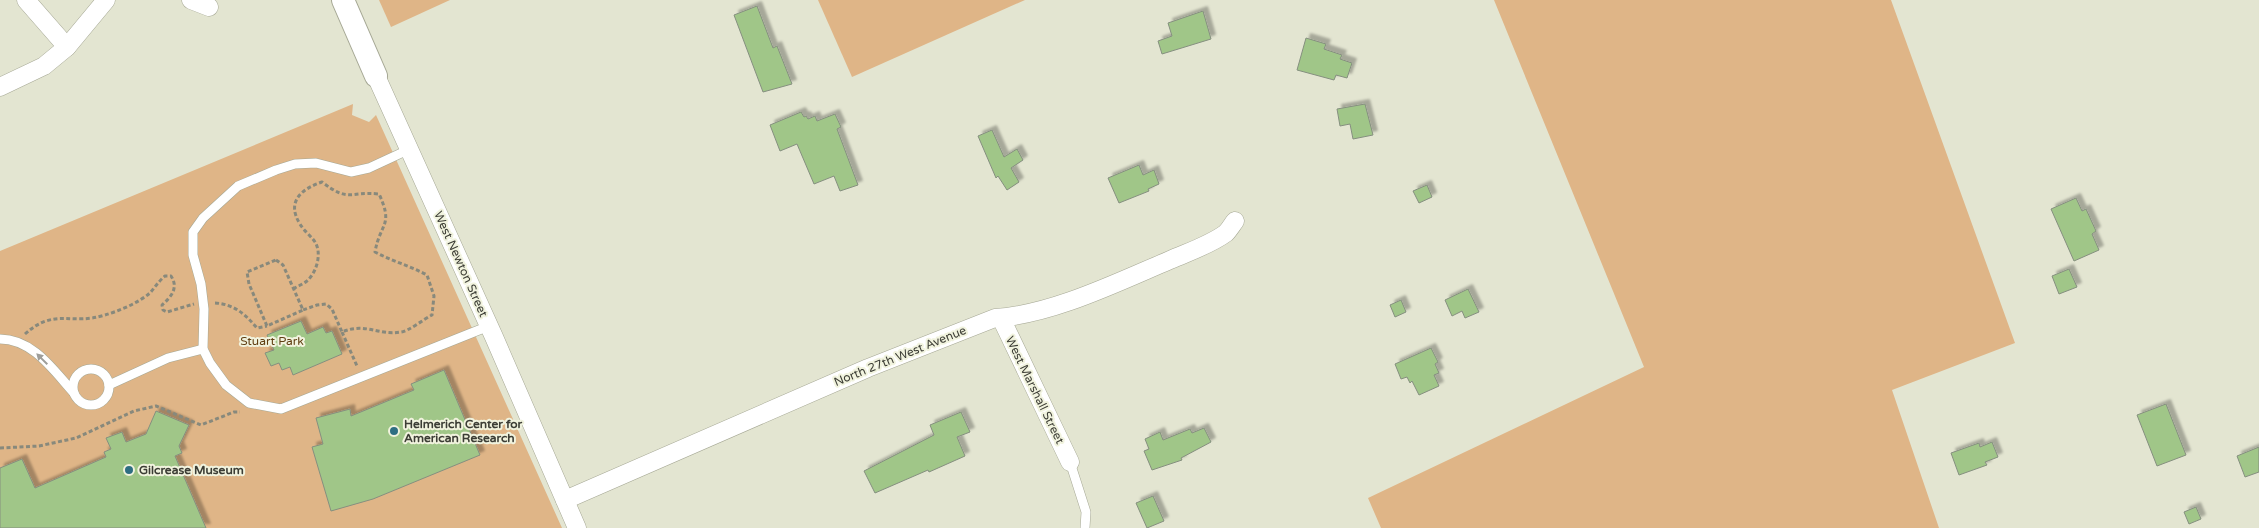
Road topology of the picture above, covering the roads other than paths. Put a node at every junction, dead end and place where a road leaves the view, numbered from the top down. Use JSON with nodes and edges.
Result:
{"nodes":[{"id":1,"x":26,"y":0,"type":"edge"},
{"id":2,"x":106,"y":0,"type":"edge"},
{"id":3,"x":191,"y":0,"type":"edge"},
{"id":4,"x":344,"y":0,"type":"edge"},
{"id":5,"x":209,"y":7,"type":"dead end"},
{"id":6,"x":67,"y":47,"type":"junction"},
{"id":7,"x":376,"y":76,"type":"joint"},
{"id":8,"x":0,"y":87,"type":"edge"},
{"id":9,"x":410,"y":150,"type":"junction"},
{"id":10,"x":1235,"y":221,"type":"dead end"},
{"id":11,"x":1001,"y":318,"type":"junction"},
{"id":12,"x":489,"y":326,"type":"junction"},
{"id":13,"x":0,"y":339,"type":"edge"},
{"id":14,"x":203,"y":349,"type":"junction"},
{"id":15,"x":109,"y":384,"type":"junction"},
{"id":16,"x":74,"y":393,"type":"junction"},
{"id":17,"x":1070,"y":462,"type":"joint"},
{"id":18,"x":565,"y":500,"type":"junction"},
{"id":19,"x":577,"y":528,"type":"edge"},
{"id":20,"x":1085,"y":528,"type":"edge"}],
"edges":[{"from":1,"to":6,"type":"street"},
{"from":2,"to":6,"type":"street"},
{"from":3,"to":5,"type":"street"},
{"from":4,"to":7,"type":"street","name":"West Newton Street"},
{"from":6,"to":8,"type":"street"},
{"from":7,"to":9,"type":"street","name":"West Newton Street"},
{"from":9,"to":12,"type":"street","name":"West Newton Street"},
{"from":9,"to":14,"type":"lane"},
{"from":10,"to":11,"type":"street","name":"North 27th West Avenue"},
{"from":11,"to":17,"type":"street","name":"West Marshall Street"},
{"from":11,"to":18,"type":"street","name":"North 27th West Avenue"},
{"from":12,"to":14,"type":"lane"},
{"from":12,"to":18,"type":"street","name":"West Newton Street"},
{"from":16,"to":13,"type":"lane","one_way":true},
{"from":14,"to":15,"type":"lane"},
{"from":15,"to":16,"type":"lane"},
{"from":15,"to":16,"type":"lane"},
{"from":17,"to":20,"type":"lane"},
{"from":18,"to":19,"type":"street","name":"West Newton Street"}]}
